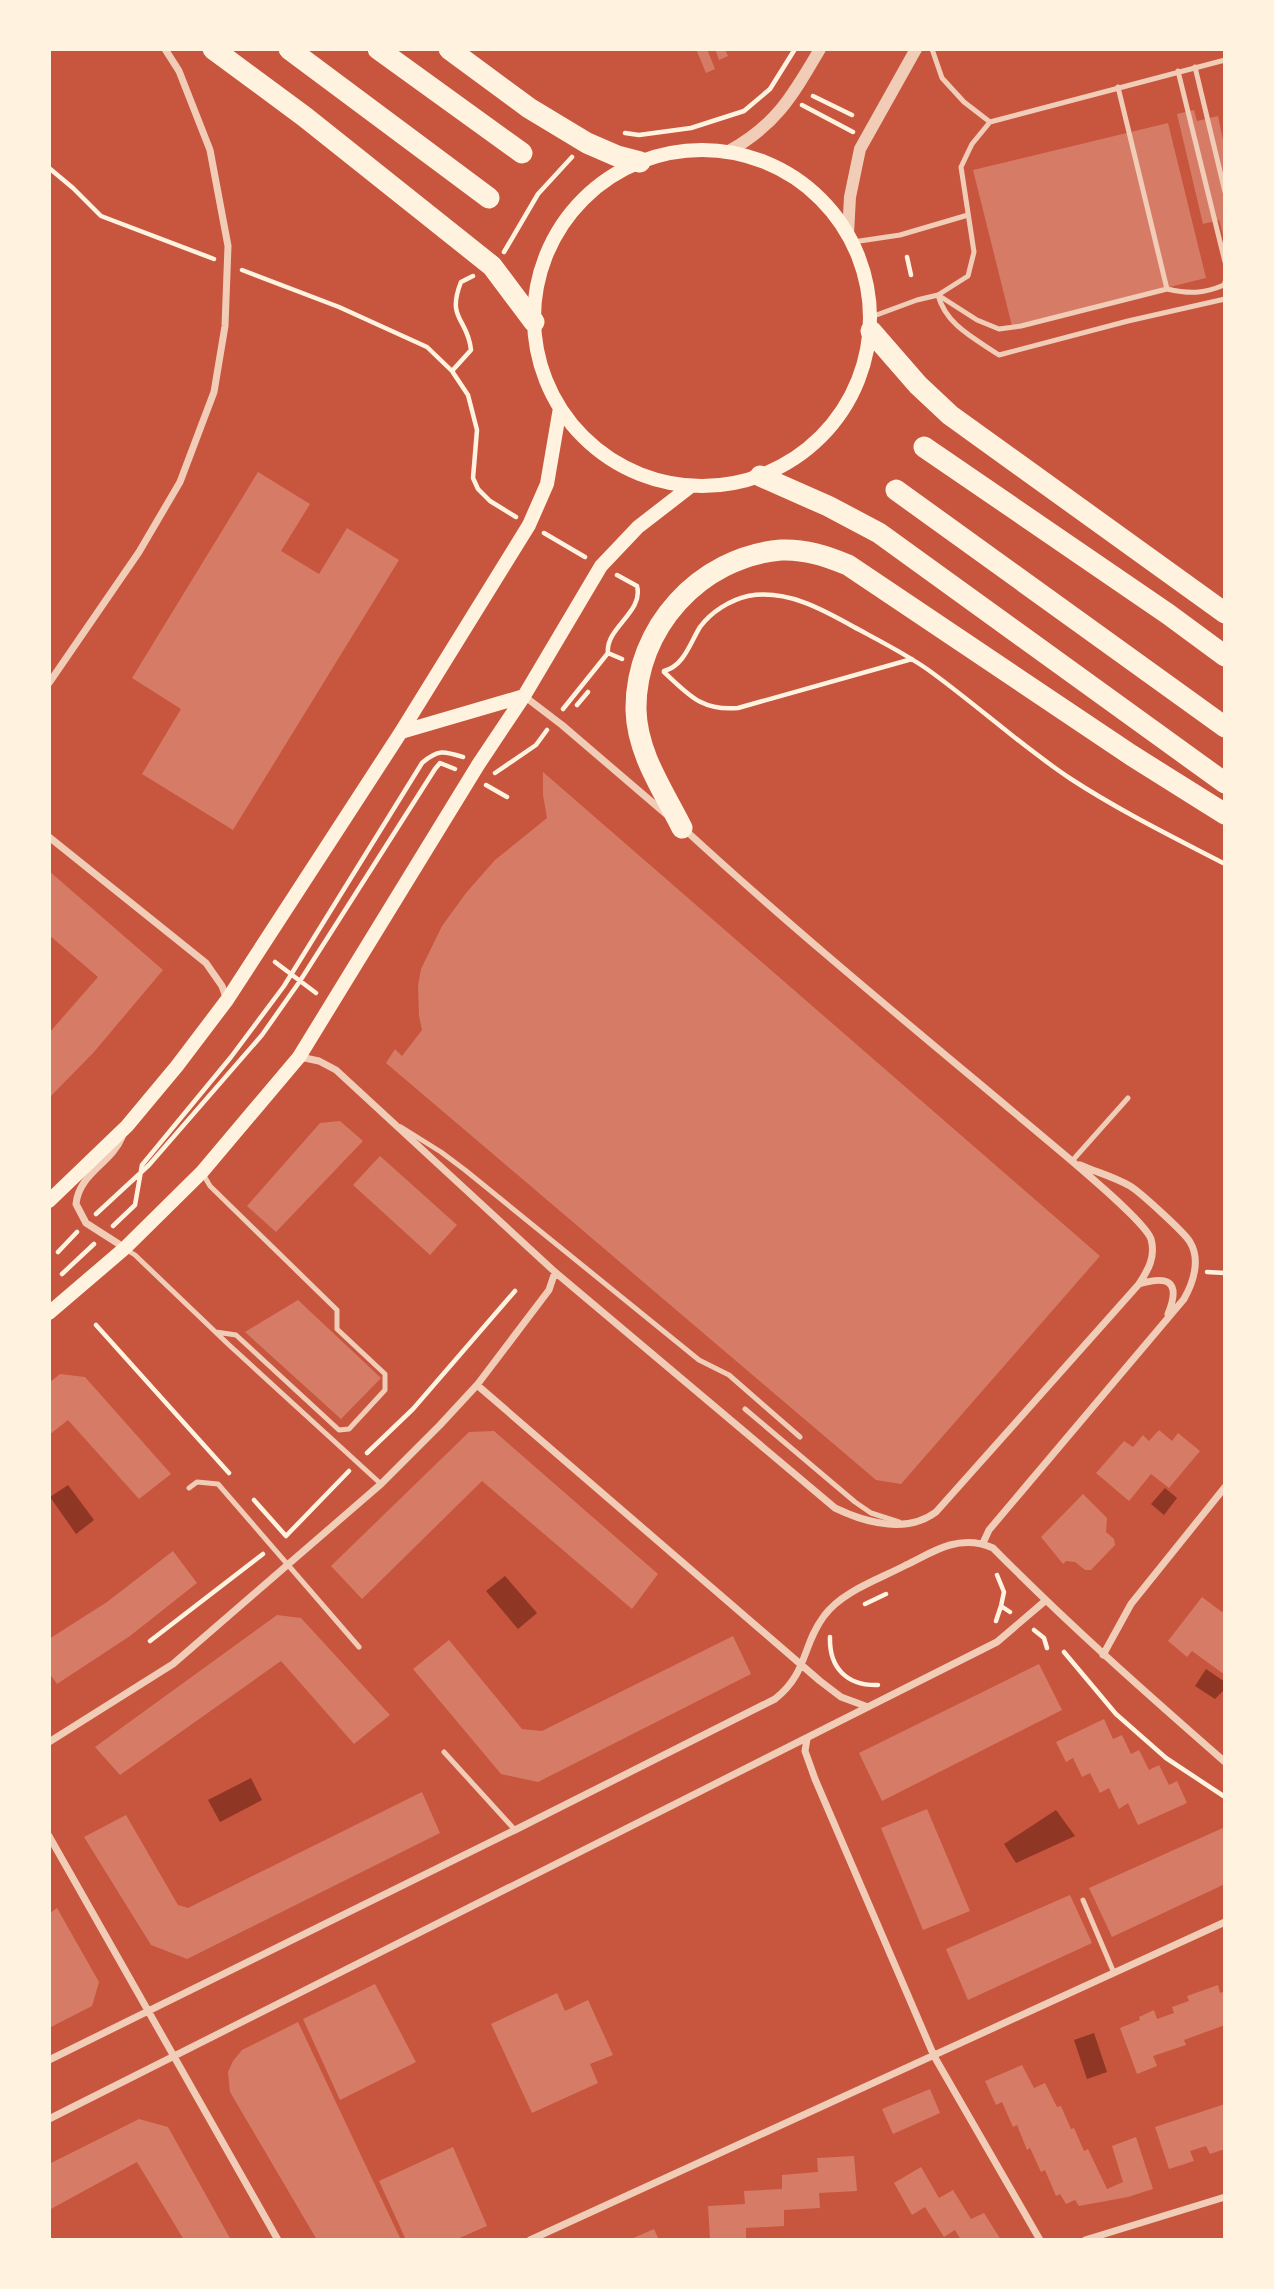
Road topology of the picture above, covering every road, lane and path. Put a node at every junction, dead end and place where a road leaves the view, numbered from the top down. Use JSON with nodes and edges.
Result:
{"nodes":[{"id":1,"x":165,"y":49,"type":"edge"},
{"id":2,"x":213,"y":49,"type":"edge"},
{"id":3,"x":289,"y":49,"type":"edge"},
{"id":4,"x":378,"y":49,"type":"edge"},
{"id":5,"x":449,"y":49,"type":"edge"},
{"id":6,"x":795,"y":49,"type":"edge"},
{"id":7,"x":820,"y":49,"type":"edge"},
{"id":8,"x":916,"y":49,"type":"edge"},
{"id":9,"x":932,"y":49,"type":"edge"},
{"id":10,"x":1225,"y":60,"type":"edge"},
{"id":11,"x":1195,"y":67,"type":"junction"},
{"id":12,"x":1178,"y":71,"type":"junction"},
{"id":13,"x":1118,"y":87,"type":"junction"},
{"id":14,"x":813,"y":96,"type":"dead end"},
{"id":15,"x":805,"y":107,"type":"dead end"},
{"id":16,"x":852,"y":115,"type":"dead end"},
{"id":17,"x":990,"y":122,"type":"junction"},
{"id":18,"x":845,"y":128,"type":"dead end"},
{"id":19,"x":614,"y":131,"type":"dead end"},
{"id":20,"x":727,"y":152,"type":"junction"},
{"id":21,"x":522,"y":153,"type":"dead end"},
{"id":22,"x":573,"y":155,"type":"dead end"},
{"id":23,"x":640,"y":162,"type":"junction"},
{"id":24,"x":49,"y":168,"type":"edge"},
{"id":25,"x":1225,"y":192,"type":"edge"},
{"id":26,"x":489,"y":198,"type":"dead end"},
{"id":27,"x":968,"y":215,"type":"junction"},
{"id":28,"x":135,"y":229,"type":"dead end"},
{"id":29,"x":851,"y":238,"type":"junction"},
{"id":30,"x":907,"y":257,"type":"dead end"},
{"id":31,"x":500,"y":258,"type":"dead end"},
{"id":32,"x":1225,"y":262,"type":"edge"},
{"id":33,"x":911,"y":275,"type":"dead end"},
{"id":34,"x":461,"y":282,"type":"dead end"},
{"id":35,"x":1225,"y":284,"type":"edge"},
{"id":36,"x":1167,"y":289,"type":"junction"},
{"id":37,"x":938,"y":295,"type":"junction"},
{"id":38,"x":1225,"y":299,"type":"edge"},
{"id":39,"x":339,"y":307,"type":"dead end"},
{"id":40,"x":534,"y":322,"type":"junction"},
{"id":41,"x":871,"y":324,"type":"junction"},
{"id":42,"x":452,"y":371,"type":"junction"},
{"id":43,"x":560,"y":408,"type":"junction"},
{"id":44,"x":923,"y":447,"type":"dead end"},
{"id":45,"x":760,"y":477,"type":"junction"},
{"id":46,"x":691,"y":486,"type":"junction"},
{"id":47,"x":896,"y":490,"type":"dead end"},
{"id":48,"x":499,"y":507,"type":"dead end"},
{"id":49,"x":542,"y":532,"type":"dead end"},
{"id":50,"x":585,"y":557,"type":"dead end"},
{"id":51,"x":626,"y":580,"type":"dead end"},
{"id":52,"x":1225,"y":613,"type":"edge"},
{"id":53,"x":608,"y":653,"type":"junction"},
{"id":54,"x":1225,"y":656,"type":"edge"},
{"id":55,"x":912,"y":659,"type":"junction"},
{"id":56,"x":641,"y":667,"type":"junction"},
{"id":57,"x":663,"y":671,"type":"junction"},
{"id":58,"x":49,"y":683,"type":"edge"},
{"id":59,"x":588,"y":692,"type":"dead end"},
{"id":60,"x":524,"y":696,"type":"junction"},
{"id":61,"x":571,"y":699,"type":"dead end"},
{"id":62,"x":577,"y":705,"type":"dead end"},
{"id":63,"x":1225,"y":727,"type":"edge"},
{"id":64,"x":401,"y":732,"type":"junction"},
{"id":65,"x":536,"y":745,"type":"dead end"},
{"id":66,"x":464,"y":757,"type":"dead end"},
{"id":67,"x":454,"y":769,"type":"dead end"},
{"id":68,"x":493,"y":774,"type":"dead end"},
{"id":69,"x":1225,"y":783,"type":"edge"},
{"id":70,"x":485,"y":784,"type":"dead end"},
{"id":71,"x":507,"y":797,"type":"dead end"},
{"id":72,"x":1225,"y":814,"type":"edge"},
{"id":73,"x":682,"y":828,"type":"junction"},
{"id":74,"x":49,"y":837,"type":"edge"},
{"id":75,"x":1225,"y":864,"type":"edge"},
{"id":76,"x":275,"y":962,"type":"dead end"},
{"id":77,"x":292,"y":974,"type":"junction"},
{"id":78,"x":300,"y":981,"type":"junction"},
{"id":79,"x":316,"y":993,"type":"dead end"},
{"id":80,"x":227,"y":1000,"type":"junction"},
{"id":81,"x":299,"y":1057,"type":"junction"},
{"id":82,"x":1128,"y":1098,"type":"dead end"},
{"id":83,"x":389,"y":1119,"type":"junction"},
{"id":84,"x":127,"y":1126,"type":"junction"},
{"id":85,"x":1072,"y":1161,"type":"junction"},
{"id":86,"x":202,"y":1172,"type":"junction"},
{"id":87,"x":139,"y":1175,"type":"junction"},
{"id":88,"x":49,"y":1201,"type":"edge"},
{"id":89,"x":86,"y":1223,"type":"junction"},
{"id":90,"x":115,"y":1224,"type":"dead end"},
{"id":91,"x":91,"y":1246,"type":"dead end"},
{"id":92,"x":125,"y":1248,"type":"junction"},
{"id":93,"x":58,"y":1252,"type":"dead end"},
{"id":94,"x":555,"y":1272,"type":"junction"},
{"id":95,"x":56,"y":1280,"type":"dead end"},
{"id":96,"x":1139,"y":1284,"type":"junction"},
{"id":97,"x":49,"y":1313,"type":"edge"},
{"id":98,"x":1165,"y":1321,"type":"junction"},
{"id":99,"x":216,"y":1332,"type":"junction"},
{"id":100,"x":477,"y":1385,"type":"junction"},
{"id":101,"x":745,"y":1409,"type":"dead end"},
{"id":102,"x":800,"y":1437,"type":"dead end"},
{"id":103,"x":381,"y":1484,"type":"junction"},
{"id":104,"x":1225,"y":1487,"type":"edge"},
{"id":105,"x":190,"y":1488,"type":"dead end"},
{"id":106,"x":908,"y":1524,"type":"junction"},
{"id":107,"x":286,"y":1536,"type":"dead end"},
{"id":108,"x":984,"y":1543,"type":"junction"},
{"id":109,"x":272,"y":1547,"type":"junction"},
{"id":110,"x":288,"y":1565,"type":"junction"},
{"id":111,"x":991,"y":1570,"type":"dead end"},
{"id":112,"x":897,"y":1588,"type":"dead end"},
{"id":113,"x":1045,"y":1601,"type":"junction"},
{"id":114,"x":863,"y":1606,"type":"dead end"},
{"id":115,"x":1001,"y":1606,"type":"junction"},
{"id":116,"x":1023,"y":1621,"type":"junction"},
{"id":117,"x":987,"y":1630,"type":"dead end"},
{"id":118,"x":830,"y":1635,"type":"dead end"},
{"id":119,"x":150,"y":1641,"type":"dead end"},
{"id":120,"x":359,"y":1647,"type":"dead end"},
{"id":121,"x":1047,"y":1648,"type":"dead end"},
{"id":122,"x":1064,"y":1651,"type":"dead end"},
{"id":123,"x":1103,"y":1656,"type":"junction"},
{"id":124,"x":803,"y":1665,"type":"junction"},
{"id":125,"x":884,"y":1682,"type":"dead end"},
{"id":126,"x":868,"y":1707,"type":"junction"},
{"id":127,"x":807,"y":1739,"type":"junction"},
{"id":128,"x":49,"y":1742,"type":"edge"},
{"id":129,"x":444,"y":1752,"type":"dead end"},
{"id":130,"x":1225,"y":1762,"type":"edge"},
{"id":131,"x":1225,"y":1797,"type":"edge"},
{"id":132,"x":515,"y":1830,"type":"junction"},
{"id":133,"x":49,"y":1836,"type":"edge"},
{"id":134,"x":1083,"y":1900,"type":"dead end"},
{"id":135,"x":1225,"y":1922,"type":"edge"},
{"id":136,"x":1114,"y":1973,"type":"junction"},
{"id":137,"x":149,"y":2011,"type":"junction"},
{"id":138,"x":174,"y":2056,"type":"junction"},
{"id":139,"x":934,"y":2056,"type":"junction"},
{"id":140,"x":49,"y":2060,"type":"edge"},
{"id":141,"x":49,"y":2119,"type":"edge"},
{"id":142,"x":1225,"y":2197,"type":"edge"},
{"id":143,"x":278,"y":2240,"type":"edge"},
{"id":144,"x":530,"y":2240,"type":"edge"},
{"id":145,"x":1040,"y":2240,"type":"edge"},
{"id":146,"x":1086,"y":2240,"type":"edge"}],
"edges":[{"from":1,"to":58,"type":"street"},
{"from":2,"to":40,"type":"highway"},
{"from":3,"to":26,"type":"highway"},
{"from":4,"to":21,"type":"highway"},
{"from":5,"to":23,"type":"highway"},
{"from":6,"to":19,"type":"path"},
{"from":7,"to":20,"type":"street"},
{"from":8,"to":29,"type":"street"},
{"from":9,"to":17,"type":"lane"},
{"from":10,"to":11,"type":"lane"},
{"from":11,"to":12,"type":"lane"},
{"from":11,"to":25,"type":"lane"},
{"from":12,"to":13,"type":"lane"},
{"from":12,"to":32,"type":"lane"},
{"from":13,"to":17,"type":"lane"},
{"from":13,"to":36,"type":"lane"},
{"from":14,"to":16,"type":"path"},
{"from":15,"to":18,"type":"path"},
{"from":17,"to":27,"type":"lane"},
{"from":20,"to":23,"type":"main road"},
{"from":20,"to":29,"type":"main road"},
{"from":22,"to":31,"type":"path"},
{"from":23,"to":40,"type":"main road"},
{"from":24,"to":28,"type":"path"},
{"from":27,"to":29,"type":"lane"},
{"from":27,"to":37,"type":"lane"},
{"from":29,"to":41,"type":"main road"},
{"from":30,"to":33,"type":"path"},
{"from":34,"to":42,"type":"path"},
{"from":35,"to":36,"type":"lane"},
{"from":36,"to":37,"type":"lane"},
{"from":37,"to":38,"type":"lane"},
{"from":37,"to":41,"type":"lane"},
{"from":39,"to":42,"type":"path"},
{"from":40,"to":43,"type":"main road"},
{"from":41,"to":45,"type":"main road"},
{"from":41,"to":52,"type":"highway"},
{"from":42,"to":48,"type":"path"},
{"from":43,"to":46,"type":"main road"},
{"from":43,"to":64,"type":"main road"},
{"from":44,"to":54,"type":"highway"},
{"from":45,"to":46,"type":"main road"},
{"from":45,"to":69,"type":"highway"},
{"from":46,"to":60,"type":"main road"},
{"from":47,"to":63,"type":"highway"},
{"from":49,"to":50,"type":"path"},
{"from":51,"to":53,"type":"path"},
{"from":53,"to":56,"type":"path"},
{"from":53,"to":61,"type":"path"},
{"from":55,"to":57,"type":"path"},
{"from":55,"to":57,"type":"path"},
{"from":55,"to":75,"type":"path"},
{"from":56,"to":57,"type":"path"},
{"from":56,"to":72,"type":"highway"},
{"from":56,"to":73,"type":"highway"},
{"from":59,"to":62,"type":"path"},
{"from":60,"to":64,"type":"main road"},
{"from":60,"to":73,"type":"street"},
{"from":60,"to":81,"type":"main road"},
{"from":64,"to":80,"type":"main road"},
{"from":65,"to":68,"type":"path"},
{"from":66,"to":77,"type":"path"},
{"from":67,"to":78,"type":"path"},
{"from":70,"to":71,"type":"path"},
{"from":73,"to":85,"type":"street"},
{"from":74,"to":80,"type":"street"},
{"from":76,"to":77,"type":"path"},
{"from":77,"to":78,"type":"path"},
{"from":77,"to":87,"type":"path"},
{"from":78,"to":79,"type":"path"},
{"from":78,"to":87,"type":"path"},
{"from":80,"to":84,"type":"main road"},
{"from":81,"to":83,"type":"street"},
{"from":81,"to":86,"type":"main road"},
{"from":82,"to":85,"type":"lane"},
{"from":83,"to":94,"type":"street"},
{"from":83,"to":102,"type":"lane"},
{"from":84,"to":88,"type":"main road"},
{"from":84,"to":89,"type":"street"},
{"from":85,"to":96,"type":"street"},
{"from":85,"to":98,"type":"street"},
{"from":86,"to":92,"type":"main road"},
{"from":86,"to":99,"type":"lane"},
{"from":87,"to":89,"type":"path"},
{"from":87,"to":90,"type":"path"},
{"from":89,"to":92,"type":"street"},
{"from":89,"to":93,"type":"path"},
{"from":91,"to":95,"type":"path"},
{"from":92,"to":97,"type":"main road"},
{"from":92,"to":99,"type":"lane"},
{"from":94,"to":100,"type":"street"},
{"from":94,"to":106,"type":"street"},
{"from":96,"to":98,"type":"street"},
{"from":96,"to":106,"type":"street"},
{"from":98,"to":108,"type":"street"},
{"from":99,"to":103,"type":"lane"},
{"from":100,"to":103,"type":"street"},
{"from":100,"to":124,"type":"street"},
{"from":101,"to":106,"type":"lane"},
{"from":103,"to":110,"type":"street"},
{"from":104,"to":123,"type":"street"},
{"from":105,"to":109,"type":"lane"},
{"from":107,"to":109,"type":"path"},
{"from":108,"to":113,"type":"street"},
{"from":108,"to":124,"type":"street"},
{"from":109,"to":110,"type":"lane"},
{"from":109,"to":119,"type":"path"},
{"from":110,"to":120,"type":"lane"},
{"from":110,"to":128,"type":"street"},
{"from":111,"to":115,"type":"path"},
{"from":112,"to":114,"type":"path"},
{"from":113,"to":116,"type":"street"},
{"from":113,"to":123,"type":"street"},
{"from":115,"to":116,"type":"path"},
{"from":115,"to":117,"type":"path"},
{"from":116,"to":121,"type":"path"},
{"from":116,"to":126,"type":"street"},
{"from":118,"to":125,"type":"path"},
{"from":122,"to":131,"type":"path"},
{"from":123,"to":130,"type":"street"},
{"from":124,"to":126,"type":"street"},
{"from":124,"to":132,"type":"street"},
{"from":126,"to":127,"type":"street"},
{"from":127,"to":138,"type":"street"},
{"from":127,"to":139,"type":"street"},
{"from":129,"to":132,"type":"lane"},
{"from":132,"to":137,"type":"street"},
{"from":133,"to":137,"type":"street"},
{"from":134,"to":136,"type":"lane"},
{"from":135,"to":136,"type":"street"},
{"from":136,"to":139,"type":"street"},
{"from":137,"to":138,"type":"street"},
{"from":137,"to":140,"type":"street"},
{"from":138,"to":141,"type":"street"},
{"from":138,"to":143,"type":"street"},
{"from":139,"to":144,"type":"street"},
{"from":139,"to":145,"type":"street"},
{"from":142,"to":146,"type":"street"}]}
